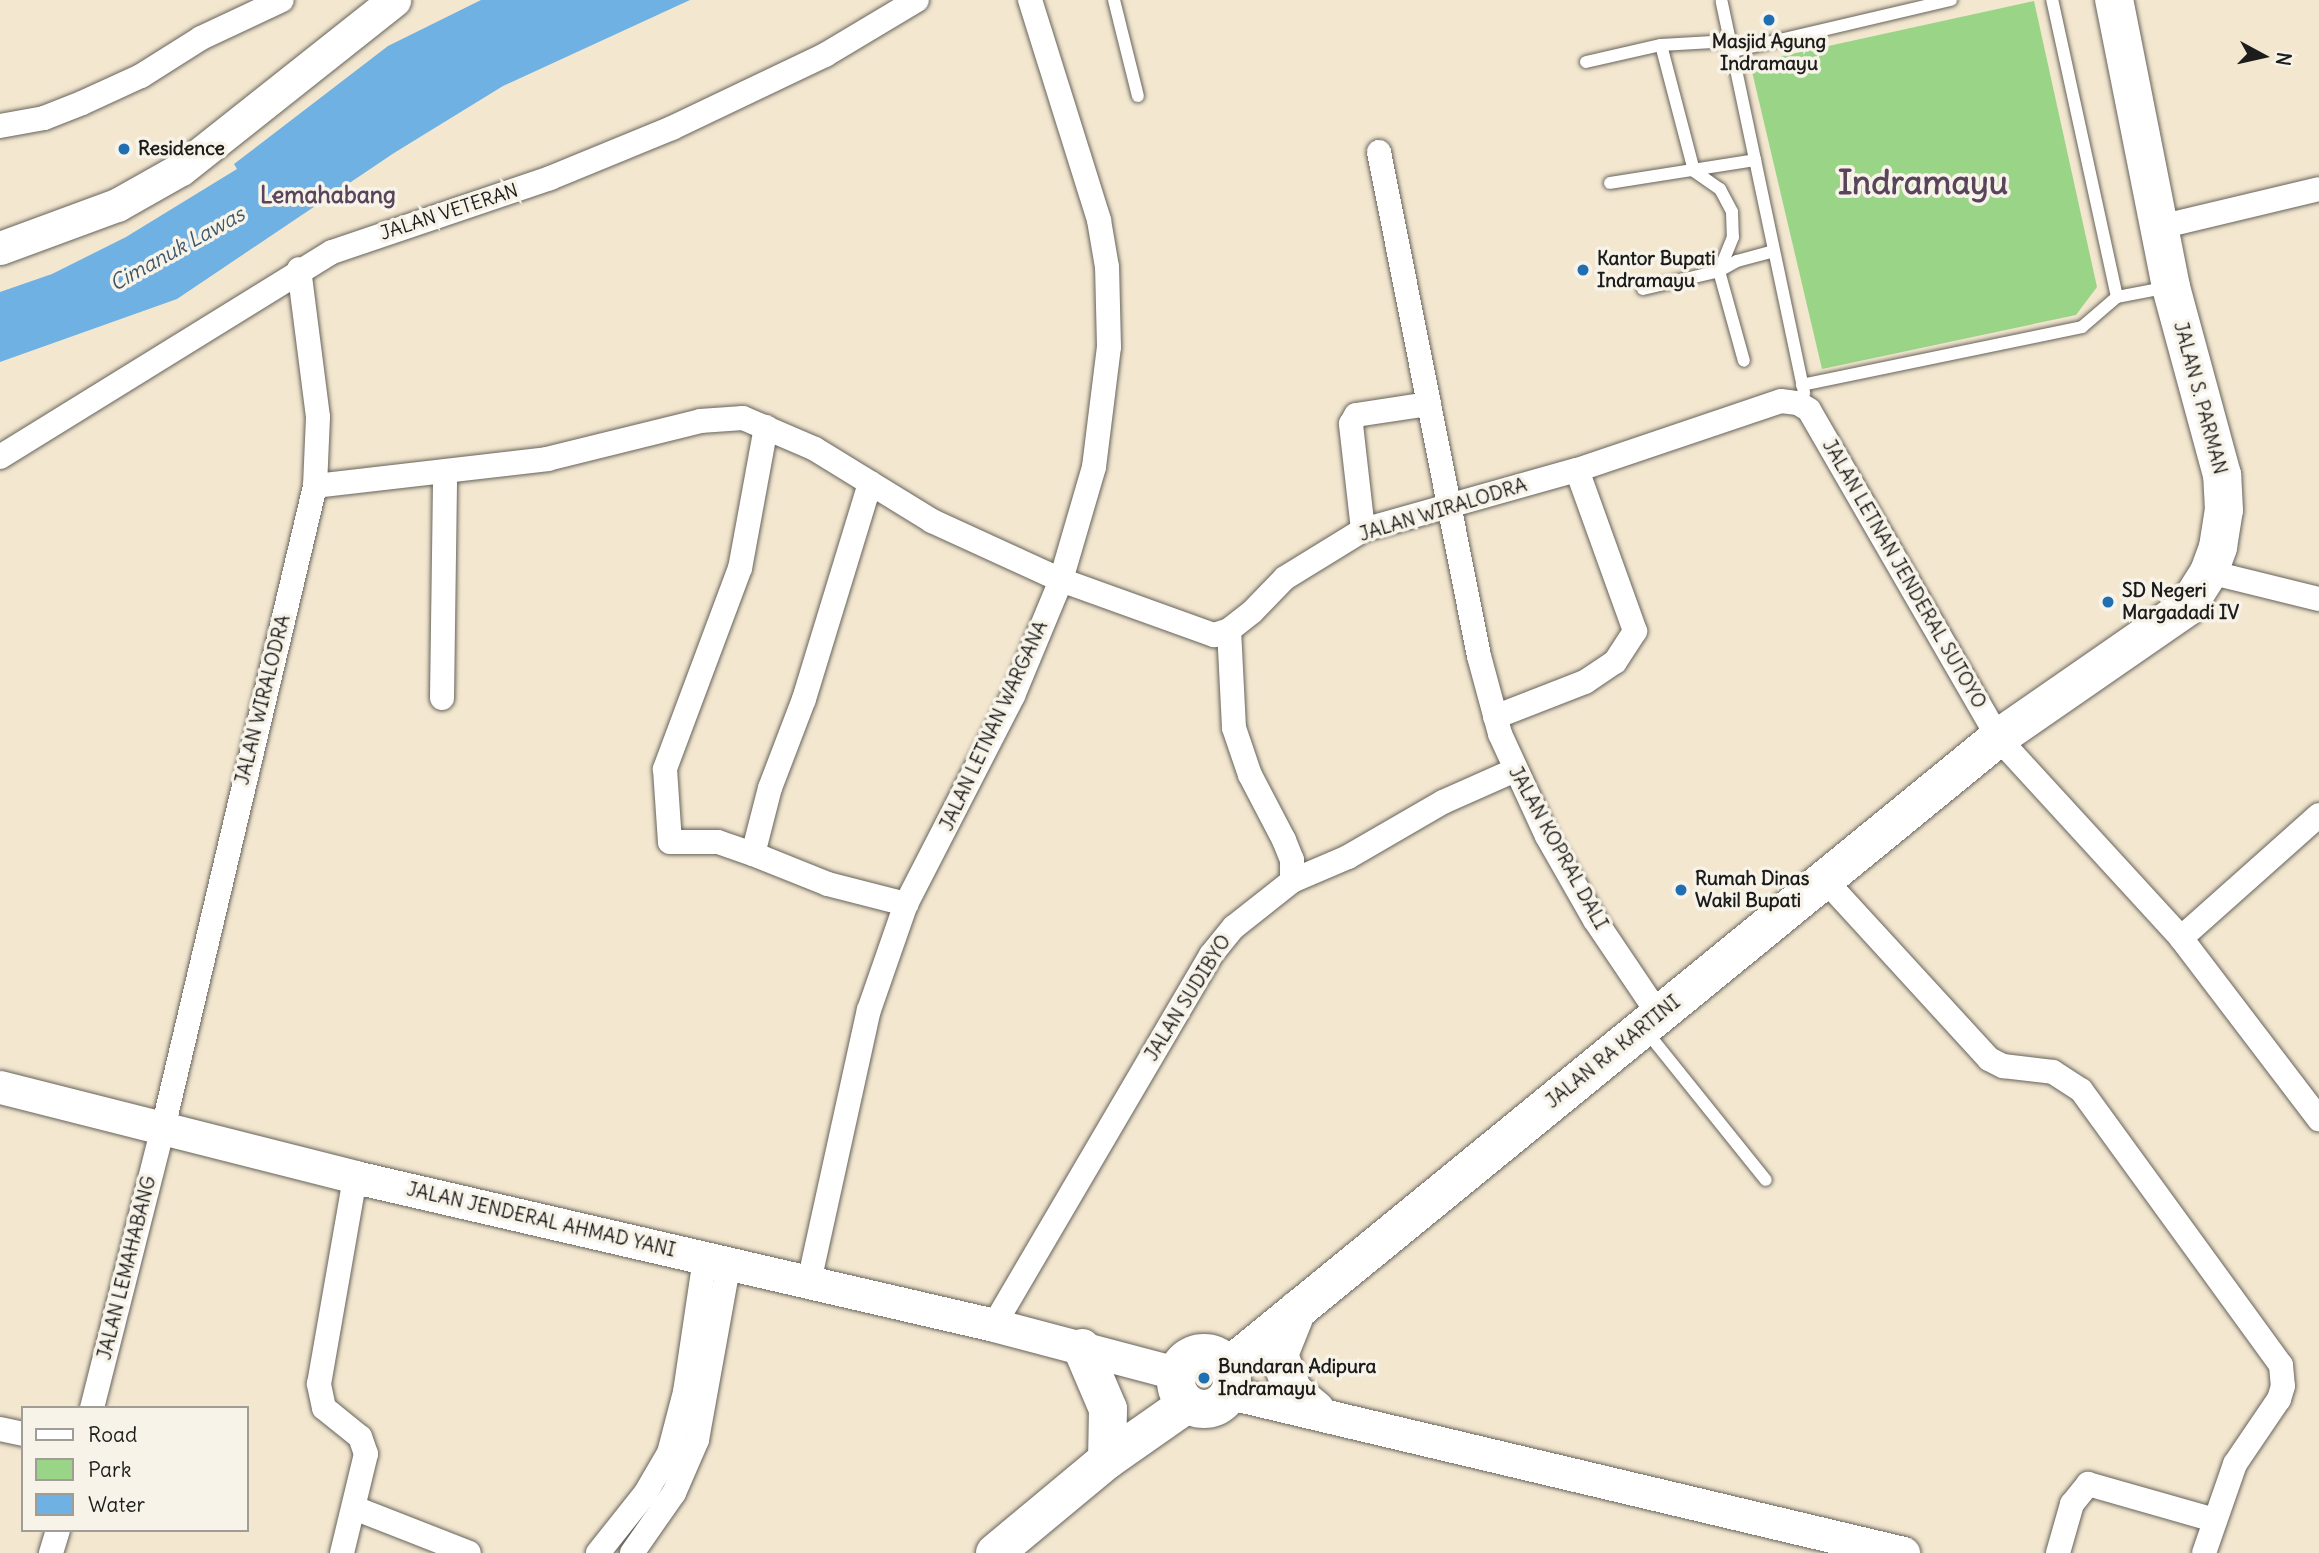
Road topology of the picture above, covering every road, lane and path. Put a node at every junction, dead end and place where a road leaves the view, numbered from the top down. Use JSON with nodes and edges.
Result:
{"nodes":[{"id":1,"x":282,"y":0,"type":"edge"},
{"id":2,"x":394,"y":0,"type":"edge"},
{"id":3,"x":917,"y":0,"type":"edge"},
{"id":4,"x":1030,"y":0,"type":"edge"},
{"id":5,"x":1114,"y":0,"type":"edge"},
{"id":6,"x":1951,"y":0,"type":"edge"},
{"id":7,"x":2052,"y":0,"type":"edge"},
{"id":8,"x":2114,"y":0,"type":"edge"},
{"id":9,"x":1724,"y":1,"type":"edge"},
{"id":10,"x":254,"y":6,"type":"edge"},
{"id":11,"x":1661,"y":45,"type":"junction"},
{"id":12,"x":1731,"y":46,"type":"junction"},
{"id":13,"x":1586,"y":62,"type":"dead end"},
{"id":14,"x":1138,"y":96,"type":"dead end"},
{"id":15,"x":0,"y":126,"type":"edge"},
{"id":16,"x":1379,"y":152,"type":"dead end"},
{"id":17,"x":1755,"y":160,"type":"junction"},
{"id":18,"x":1694,"y":171,"type":"junction"},
{"id":19,"x":1610,"y":183,"type":"dead end"},
{"id":20,"x":2319,"y":189,"type":"edge"},
{"id":21,"x":2160,"y":227,"type":"junction"},
{"id":22,"x":0,"y":248,"type":"edge"},
{"id":23,"x":1774,"y":251,"type":"junction"},
{"id":24,"x":299,"y":268,"type":"junction"},
{"id":25,"x":1719,"y":271,"type":"junction"},
{"id":26,"x":2171,"y":287,"type":"junction"},
{"id":27,"x":1643,"y":289,"type":"dead end"},
{"id":28,"x":2118,"y":298,"type":"junction"},
{"id":29,"x":1744,"y":361,"type":"dead end"},
{"id":30,"x":1802,"y":385,"type":"junction"},
{"id":31,"x":1429,"y":404,"type":"junction"},
{"id":32,"x":1809,"y":410,"type":"junction"},
{"id":33,"x":766,"y":427,"type":"junction"},
{"id":34,"x":0,"y":457,"type":"edge"},
{"id":35,"x":1577,"y":470,"type":"junction"},
{"id":36,"x":445,"y":474,"type":"junction"},
{"id":37,"x":870,"y":483,"type":"junction"},
{"id":38,"x":315,"y":486,"type":"junction"},
{"id":39,"x":1449,"y":505,"type":"junction"},
{"id":40,"x":1363,"y":530,"type":"junction"},
{"id":41,"x":2209,"y":572,"type":"junction"},
{"id":42,"x":1061,"y":580,"type":"junction"},
{"id":43,"x":2319,"y":598,"type":"edge"},
{"id":44,"x":1229,"y":630,"type":"junction"},
{"id":45,"x":442,"y":698,"type":"dead end"},
{"id":46,"x":1495,"y":717,"type":"junction"},
{"id":47,"x":1998,"y":738,"type":"junction"},
{"id":48,"x":1513,"y":771,"type":"junction"},
{"id":49,"x":2319,"y":816,"type":"edge"},
{"id":50,"x":753,"y":854,"type":"junction"},
{"id":51,"x":1825,"y":880,"type":"junction"},
{"id":52,"x":1292,"y":881,"type":"junction"},
{"id":53,"x":906,"y":904,"type":"junction"},
{"id":54,"x":2181,"y":938,"type":"junction"},
{"id":55,"x":1651,"y":1021,"type":"junction"},
{"id":56,"x":0,"y":1087,"type":"edge"},
{"id":57,"x":2319,"y":1119,"type":"edge"},
{"id":58,"x":163,"y":1128,"type":"junction"},
{"id":59,"x":355,"y":1177,"type":"junction"},
{"id":60,"x":1766,"y":1180,"type":"dead end"},
{"id":61,"x":717,"y":1261,"type":"junction"},
{"id":62,"x":810,"y":1282,"type":"junction"},
{"id":63,"x":1297,"y":1310,"type":"junction"},
{"id":64,"x":994,"y":1325,"type":"junction"},
{"id":65,"x":1082,"y":1348,"type":"junction"},
{"id":66,"x":1229,"y":1380,"type":"junction"},
{"id":67,"x":1182,"y":1389,"type":"junction"},
{"id":68,"x":93,"y":1406,"type":"edge"},
{"id":69,"x":1316,"y":1410,"type":"junction"},
{"id":70,"x":0,"y":1430,"type":"edge"},
{"id":71,"x":21,"y":1434,"type":"edge"},
{"id":72,"x":1107,"y":1460,"type":"junction"},
{"id":73,"x":356,"y":1509,"type":"junction"},
{"id":74,"x":2214,"y":1520,"type":"junction"},
{"id":75,"x":57,"y":1532,"type":"edge"},
{"id":76,"x":51,"y":1553,"type":"edge"},
{"id":77,"x":342,"y":1553,"type":"edge"},
{"id":78,"x":470,"y":1553,"type":"edge"},
{"id":79,"x":598,"y":1553,"type":"edge"},
{"id":80,"x":632,"y":1553,"type":"edge"},
{"id":81,"x":995,"y":1553,"type":"edge"},
{"id":82,"x":1903,"y":1553,"type":"edge"},
{"id":83,"x":2058,"y":1553,"type":"edge"},
{"id":84,"x":2204,"y":1553,"type":"edge"}],
"edges":[{"from":1,"to":10,"type":"street"},
{"from":2,"to":22,"type":"main road"},
{"from":3,"to":24,"type":"street","name":"JALAN VETERAN"},
{"from":4,"to":42,"type":"street","name":"JALAN LETNAN WARGANA"},
{"from":5,"to":14,"type":"lane"},
{"from":6,"to":12,"type":"lane"},
{"from":7,"to":28,"type":"lane"},
{"from":8,"to":21,"type":"main road","name":"JALAN S. PARMAN"},
{"from":9,"to":12,"type":"lane"},
{"from":10,"to":15,"type":"street"},
{"from":11,"to":12,"type":"lane"},
{"from":11,"to":13,"type":"lane"},
{"from":11,"to":18,"type":"lane"},
{"from":12,"to":17,"type":"lane"},
{"from":16,"to":31,"type":"street","name":"JALAN KOPRAL DALI"},
{"from":17,"to":18,"type":"lane"},
{"from":17,"to":23,"type":"lane"},
{"from":18,"to":19,"type":"lane"},
{"from":18,"to":25,"type":"lane"},
{"from":20,"to":21,"type":"street"},
{"from":21,"to":26,"type":"main road","name":"JALAN S. PARMAN"},
{"from":23,"to":25,"type":"lane"},
{"from":23,"to":30,"type":"lane"},
{"from":24,"to":34,"type":"street","name":"JALAN VETERAN"},
{"from":24,"to":38,"type":"street","name":"JALAN WIRALODRA"},
{"from":25,"to":27,"type":"lane"},
{"from":25,"to":29,"type":"lane"},
{"from":26,"to":28,"type":"lane"},
{"from":26,"to":41,"type":"main road","name":"JALAN S. PARMAN"},
{"from":28,"to":30,"type":"lane"},
{"from":30,"to":32,"type":"lane"},
{"from":31,"to":39,"type":"street","name":"JALAN KOPRAL DALI"},
{"from":31,"to":40,"type":"street"},
{"from":32,"to":35,"type":"street","name":"JALAN WIRALODRA"},
{"from":32,"to":47,"type":"street","name":"JALAN LETNAN JENDERAL SUTOYO"},
{"from":33,"to":36,"type":"street"},
{"from":33,"to":37,"type":"street"},
{"from":33,"to":50,"type":"street"},
{"from":35,"to":39,"type":"street","name":"JALAN WIRALODRA"},
{"from":35,"to":46,"type":"street"},
{"from":36,"to":38,"type":"street"},
{"from":36,"to":45,"type":"street"},
{"from":37,"to":42,"type":"street"},
{"from":37,"to":50,"type":"street"},
{"from":38,"to":58,"type":"street","name":"JALAN WIRALODRA"},
{"from":39,"to":40,"type":"street","name":"JALAN WIRALODRA"},
{"from":39,"to":46,"type":"street","name":"JALAN KOPRAL DALI"},
{"from":40,"to":44,"type":"street","name":"JALAN WIRALODRA"},
{"from":41,"to":43,"type":"street"},
{"from":41,"to":47,"type":"main road","name":"JALAN S. PARMAN"},
{"from":42,"to":44,"type":"street"},
{"from":42,"to":53,"type":"street","name":"JALAN LETNAN WARGANA"},
{"from":44,"to":52,"type":"street"},
{"from":46,"to":48,"type":"street","name":"JALAN KOPRAL DALI"},
{"from":47,"to":51,"type":"main road","name":"JALAN RA KARTINI"},
{"from":47,"to":54,"type":"street","name":"JALAN LETNAN JENDERAL SUTOYO"},
{"from":48,"to":52,"type":"street","name":"JALAN SUDIBYO"},
{"from":48,"to":55,"type":"street","name":"JALAN KOPRAL DALI"},
{"from":49,"to":54,"type":"street"},
{"from":50,"to":53,"type":"street"},
{"from":51,"to":55,"type":"main road","name":"JALAN RA KARTINI"},
{"from":51,"to":74,"type":"street"},
{"from":52,"to":64,"type":"street","name":"JALAN SUDIBYO"},
{"from":53,"to":62,"type":"street","name":"JALAN LETNAN WARGANA"},
{"from":54,"to":57,"type":"street","name":"JALAN LETNAN JENDERAL SUTOYO"},
{"from":55,"to":60,"type":"lane"},
{"from":55,"to":63,"type":"main road","name":"JALAN RA KARTINI"},
{"from":56,"to":58,"type":"main road","name":"JALAN JENDERAL AHMAD YANI"},
{"from":58,"to":59,"type":"main road","name":"JALAN JENDERAL AHMAD YANI"},
{"from":58,"to":68,"type":"street","name":"JALAN LEMAHABANG"},
{"from":59,"to":61,"type":"main road","name":"JALAN JENDERAL AHMAD YANI"},
{"from":59,"to":73,"type":"street"},
{"from":61,"to":62,"type":"main road","name":"JALAN JENDERAL AHMAD YANI"},
{"from":61,"to":79,"type":"street"},
{"from":61,"to":80,"type":"street"},
{"from":62,"to":64,"type":"main road","name":"JALAN JENDERAL AHMAD YANI"},
{"from":63,"to":66,"type":"main road","name":"JALAN RA KARTINI"},
{"from":63,"to":69,"type":"main road"},
{"from":64,"to":65,"type":"main road","name":"JALAN JENDERAL AHMAD YANI"},
{"from":65,"to":67,"type":"main road","name":"JALAN JENDERAL AHMAD YANI"},
{"from":65,"to":72,"type":"main road"},
{"from":66,"to":67,"type":"main road"},
{"from":66,"to":67,"type":"main road"},
{"from":66,"to":69,"type":"main road"},
{"from":67,"to":72,"type":"main road"},
{"from":69,"to":82,"type":"main road"},
{"from":70,"to":71,"type":"street"},
{"from":72,"to":81,"type":"main road"},
{"from":73,"to":77,"type":"street"},
{"from":73,"to":78,"type":"street"},
{"from":74,"to":83,"type":"street"},
{"from":74,"to":84,"type":"street"},
{"from":75,"to":76,"type":"street"}]}
